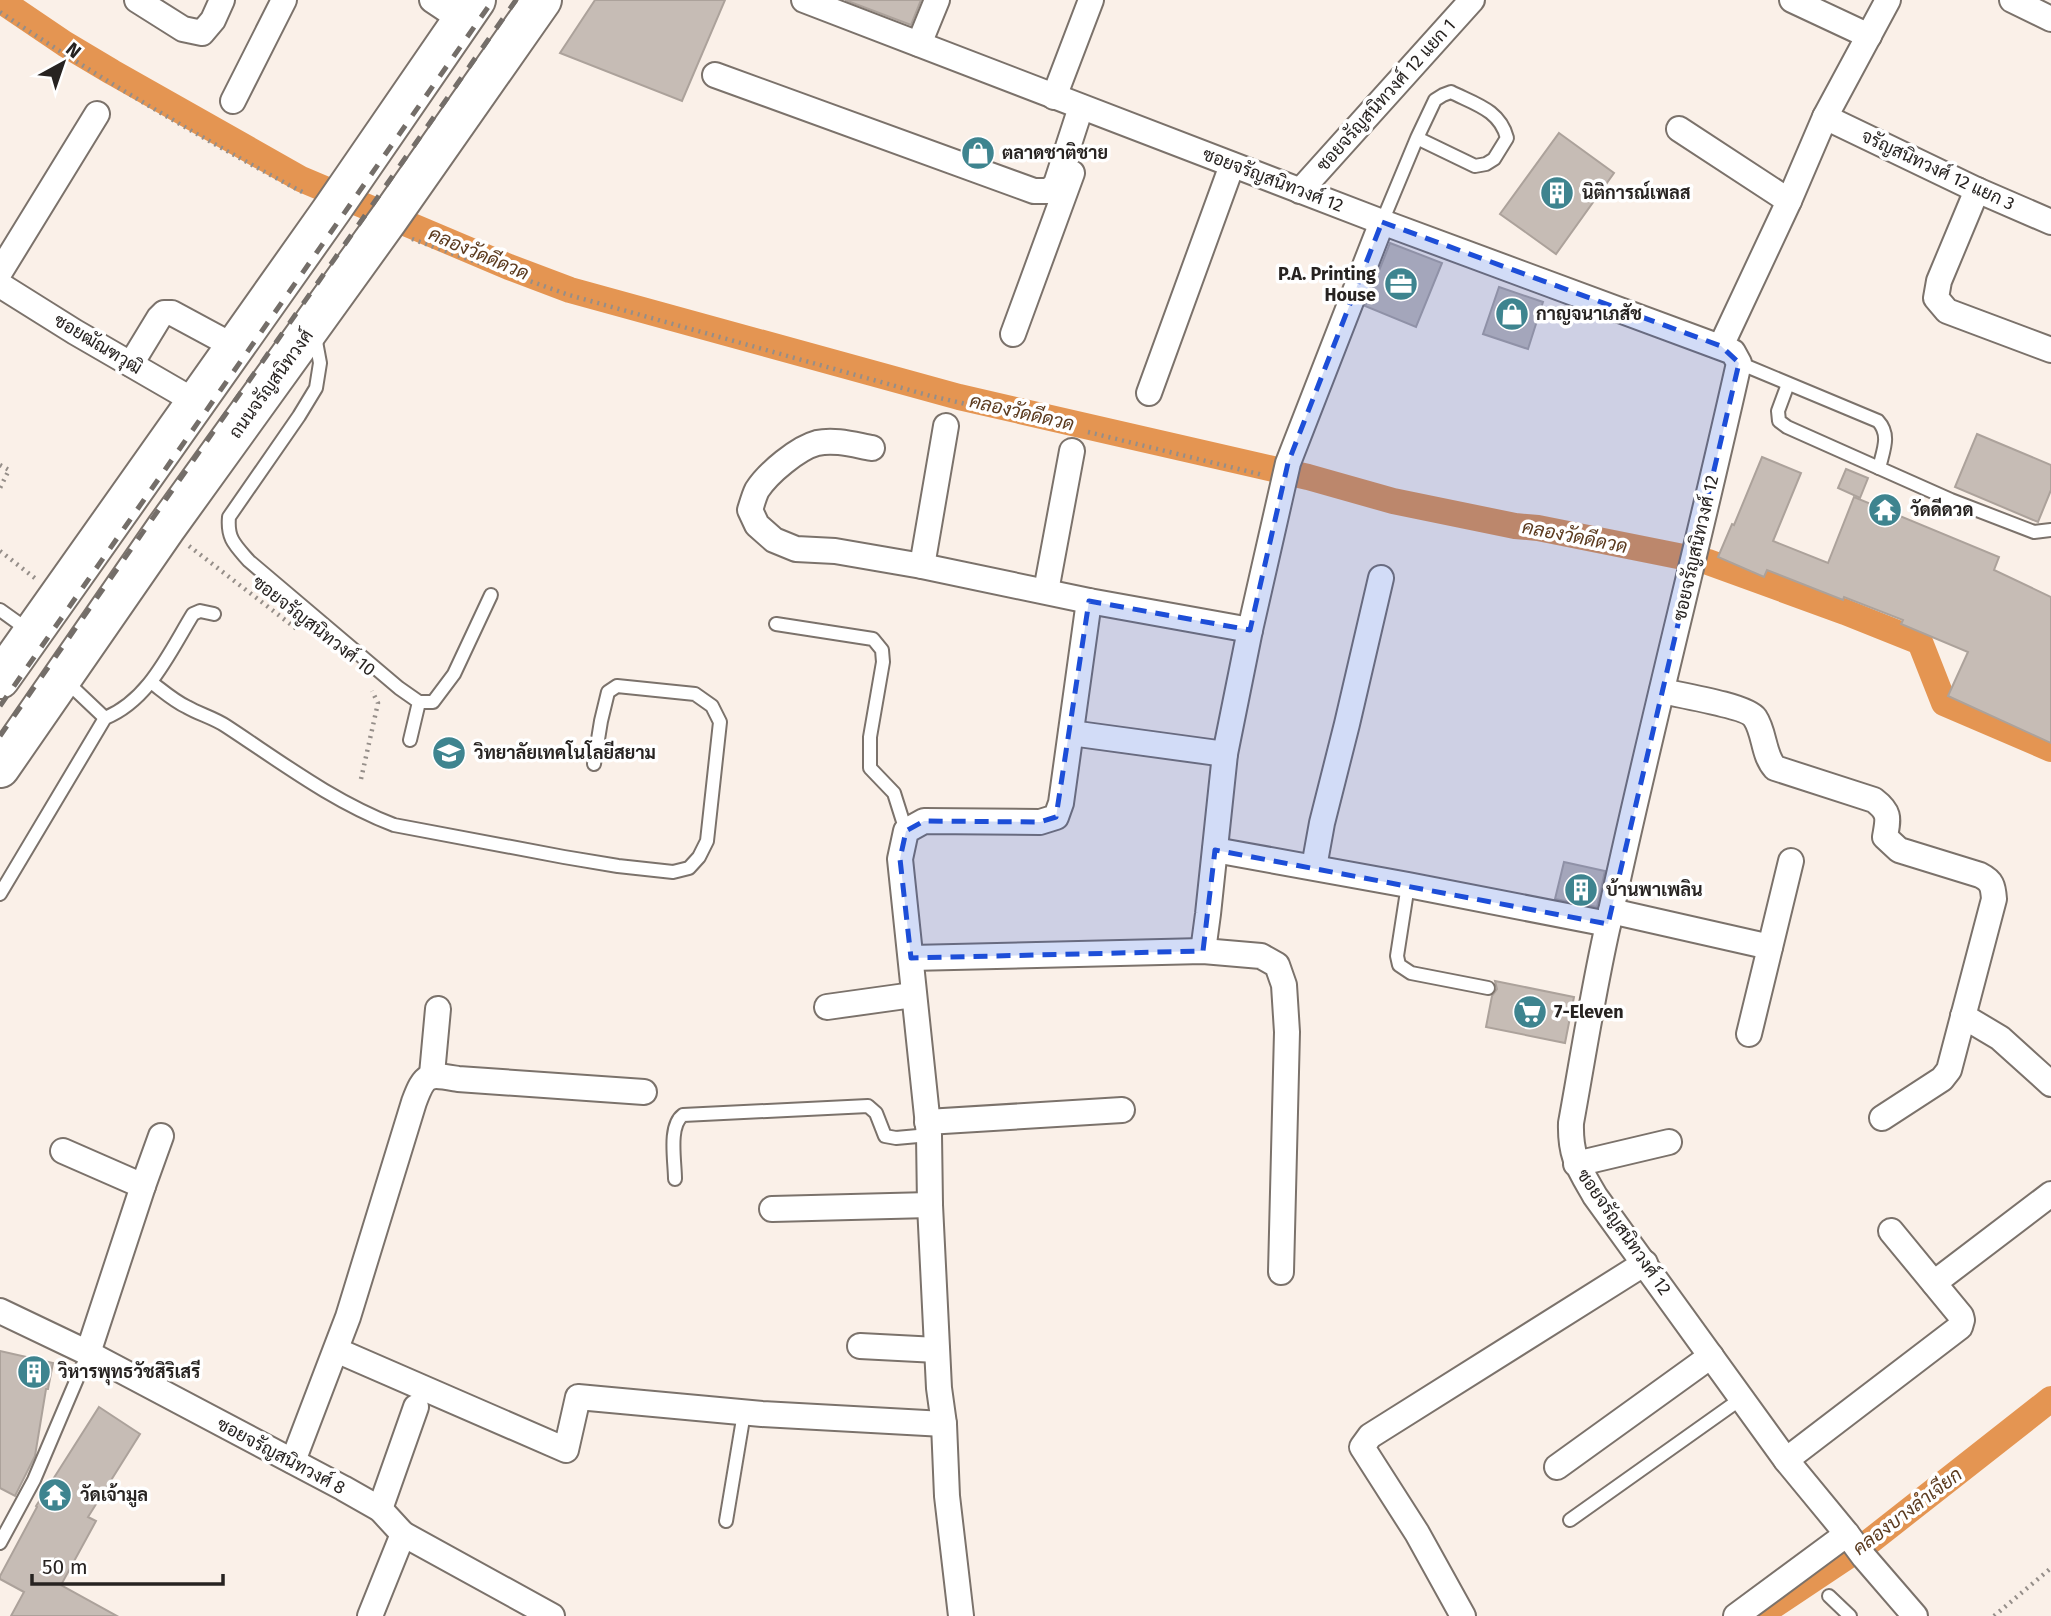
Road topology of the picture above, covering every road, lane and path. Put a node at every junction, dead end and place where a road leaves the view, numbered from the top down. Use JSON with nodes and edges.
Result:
{"nodes":[{"id":1,"x":138,"y":0,"type":"edge"},
{"id":2,"x":222,"y":0,"type":"edge"},
{"id":3,"x":284,"y":0,"type":"edge"},
{"id":4,"x":542,"y":0,"type":"edge"},
{"id":5,"x":804,"y":0,"type":"edge"},
{"id":6,"x":937,"y":0,"type":"edge"},
{"id":7,"x":1091,"y":0,"type":"edge"},
{"id":8,"x":1472,"y":0,"type":"edge"},
{"id":9,"x":1792,"y":0,"type":"edge"},
{"id":10,"x":1888,"y":0,"type":"edge"},
{"id":11,"x":2012,"y":0,"type":"edge"},
{"id":12,"x":462,"y":5,"type":"edge"},
{"id":13,"x":0,"y":12,"type":"edge"},
{"id":14,"x":2051,"y":19,"type":"edge"},
{"id":15,"x":1869,"y":36,"type":"junction"},
{"id":16,"x":919,"y":44,"type":"junction"},
{"id":17,"x":715,"y":75,"type":"dead end"},
{"id":18,"x":1054,"y":97,"type":"junction"},
{"id":19,"x":233,"y":101,"type":"dead end"},
{"id":20,"x":1088,"y":110,"type":"junction"},
{"id":21,"x":97,"y":114,"type":"dead end"},
{"id":22,"x":1825,"y":117,"type":"junction"},
{"id":23,"x":1679,"y":129,"type":"dead end"},
{"id":24,"x":1417,"y":138,"type":"junction"},
{"id":25,"x":1232,"y":164,"type":"junction"},
{"id":26,"x":1977,"y":190,"type":"junction"},
{"id":27,"x":1300,"y":191,"type":"junction"},
{"id":28,"x":333,"y":196,"type":"junction"},
{"id":29,"x":1789,"y":201,"type":"junction"},
{"id":30,"x":397,"y":222,"type":"junction"},
{"id":31,"x":1382,"y":222,"type":"junction"},
{"id":32,"x":2051,"y":222,"type":"edge"},
{"id":33,"x":0,"y":272,"type":"edge"},
{"id":34,"x":0,"y":285,"type":"edge"},
{"id":35,"x":313,"y":325,"type":"junction"},
{"id":36,"x":1013,"y":334,"type":"dead end"},
{"id":37,"x":1721,"y":346,"type":"junction"},
{"id":38,"x":235,"y":347,"type":"junction"},
{"id":39,"x":2051,"y":350,"type":"edge"},
{"id":40,"x":1739,"y":363,"type":"junction"},
{"id":41,"x":131,"y":364,"type":"junction"},
{"id":42,"x":1788,"y":384,"type":"junction"},
{"id":43,"x":1149,"y":393,"type":"dead end"},
{"id":44,"x":196,"y":402,"type":"junction"},
{"id":45,"x":946,"y":426,"type":"dead end"},
{"id":46,"x":1074,"y":437,"type":"junction"},
{"id":47,"x":872,"y":448,"type":"dead end"},
{"id":48,"x":0,"y":465,"type":"edge"},
{"id":49,"x":1878,"y":468,"type":"junction"},
{"id":50,"x":1286,"y":473,"type":"junction"},
{"id":51,"x":0,"y":488,"type":"edge"},
{"id":52,"x":166,"y":528,"type":"junction"},
{"id":53,"x":2051,"y":530,"type":"edge"},
{"id":54,"x":0,"y":551,"type":"edge"},
{"id":55,"x":922,"y":566,"type":"junction"},
{"id":56,"x":1381,"y":578,"type":"dead end"},
{"id":57,"x":1046,"y":592,"type":"junction"},
{"id":58,"x":491,"y":595,"type":"dead end"},
{"id":59,"x":59,"y":597,"type":"junction"},
{"id":60,"x":1090,"y":601,"type":"junction"},
{"id":61,"x":0,"y":610,"type":"edge"},
{"id":62,"x":214,"y":614,"type":"dead end"},
{"id":63,"x":776,"y":624,"type":"dead end"},
{"id":64,"x":1250,"y":629,"type":"junction"},
{"id":65,"x":33,"y":633,"type":"junction"},
{"id":66,"x":306,"y":637,"type":"dead end"},
{"id":67,"x":63,"y":678,"type":"junction"},
{"id":68,"x":0,"y":679,"type":"edge"},
{"id":69,"x":151,"y":682,"type":"junction"},
{"id":70,"x":370,"y":686,"type":"dead end"},
{"id":71,"x":1662,"y":691,"type":"junction"},
{"id":72,"x":419,"y":702,"type":"junction"},
{"id":73,"x":105,"y":718,"type":"junction"},
{"id":74,"x":1071,"y":733,"type":"junction"},
{"id":75,"x":410,"y":740,"type":"dead end"},
{"id":76,"x":1225,"y":754,"type":"junction"},
{"id":77,"x":594,"y":764,"type":"dead end"},
{"id":78,"x":0,"y":768,"type":"edge"},
{"id":79,"x":361,"y":779,"type":"dead end"},
{"id":80,"x":906,"y":831,"type":"junction"},
{"id":81,"x":1214,"y":850,"type":"junction"},
{"id":82,"x":1791,"y":861,"type":"dead end"},
{"id":83,"x":1314,"y":867,"type":"junction"},
{"id":84,"x":1408,"y":885,"type":"junction"},
{"id":85,"x":0,"y":894,"type":"edge"},
{"id":86,"x":1609,"y":918,"type":"junction"},
{"id":87,"x":1770,"y":947,"type":"junction"},
{"id":88,"x":1203,"y":951,"type":"junction"},
{"id":89,"x":911,"y":958,"type":"junction"},
{"id":90,"x":1488,"y":988,"type":"dead end"},
{"id":91,"x":913,"y":995,"type":"junction"},
{"id":92,"x":827,"y":1007,"type":"dead end"},
{"id":93,"x":438,"y":1009,"type":"dead end"},
{"id":94,"x":1963,"y":1016,"type":"junction"},
{"id":95,"x":1749,"y":1034,"type":"dead end"},
{"id":96,"x":432,"y":1074,"type":"junction"},
{"id":97,"x":2051,"y":1084,"type":"edge"},
{"id":98,"x":643,"y":1092,"type":"dead end"},
{"id":99,"x":1122,"y":1110,"type":"dead end"},
{"id":100,"x":1882,"y":1118,"type":"dead end"},
{"id":101,"x":928,"y":1128,"type":"junction"},
{"id":102,"x":161,"y":1136,"type":"dead end"},
{"id":103,"x":1668,"y":1142,"type":"dead end"},
{"id":104,"x":63,"y":1151,"type":"dead end"},
{"id":105,"x":1576,"y":1164,"type":"junction"},
{"id":106,"x":675,"y":1179,"type":"dead end"},
{"id":107,"x":143,"y":1186,"type":"junction"},
{"id":108,"x":2051,"y":1194,"type":"edge"},
{"id":109,"x":930,"y":1205,"type":"junction"},
{"id":110,"x":772,"y":1209,"type":"dead end"},
{"id":111,"x":1891,"y":1231,"type":"dead end"},
{"id":112,"x":1645,"y":1263,"type":"junction"},
{"id":113,"x":1281,"y":1272,"type":"dead end"},
{"id":114,"x":1934,"y":1283,"type":"junction"},
{"id":115,"x":0,"y":1311,"type":"edge"},
{"id":116,"x":860,"y":1346,"type":"dead end"},
{"id":117,"x":336,"y":1350,"type":"junction"},
{"id":118,"x":937,"y":1350,"type":"junction"},
{"id":119,"x":88,"y":1353,"type":"junction"},
{"id":120,"x":1712,"y":1356,"type":"junction"},
{"id":121,"x":1742,"y":1398,"type":"junction"},
{"id":122,"x":416,"y":1407,"type":"dead end"},
{"id":123,"x":744,"y":1413,"type":"junction"},
{"id":124,"x":944,"y":1424,"type":"junction"},
{"id":125,"x":1786,"y":1460,"type":"junction"},
{"id":126,"x":293,"y":1461,"type":"junction"},
{"id":127,"x":1557,"y":1467,"type":"dead end"},
{"id":128,"x":380,"y":1509,"type":"junction"},
{"id":129,"x":1570,"y":1520,"type":"dead end"},
{"id":130,"x":726,"y":1521,"type":"dead end"},
{"id":131,"x":404,"y":1534,"type":"junction"},
{"id":132,"x":0,"y":1543,"type":"edge"},
{"id":133,"x":1854,"y":1544,"type":"junction"},
{"id":134,"x":2051,"y":1568,"type":"edge"},
{"id":135,"x":1829,"y":1596,"type":"dead end"},
{"id":136,"x":513,"y":1606,"type":"edge"},
{"id":137,"x":370,"y":1616,"type":"edge"},
{"id":138,"x":552,"y":1616,"type":"edge"},
{"id":139,"x":961,"y":1616,"type":"edge"},
{"id":140,"x":1463,"y":1616,"type":"edge"},
{"id":141,"x":1736,"y":1616,"type":"edge"},
{"id":142,"x":1850,"y":1616,"type":"edge"},
{"id":143,"x":1914,"y":1616,"type":"edge"},
{"id":144,"x":1994,"y":1616,"type":"edge"}],
"edges":[{"from":1,"to":2,"type":"street"},
{"from":3,"to":19,"type":"street"},
{"from":4,"to":30,"type":"main road","name":"ถนนจรัญสนิทวงศ์"},
{"from":5,"to":16,"type":"street","name":"ซอยจรัญสนิทวงศ์ 12"},
{"from":6,"to":16,"type":"street"},
{"from":7,"to":18,"type":"street"},
{"from":8,"to":27,"type":"street","name":"ซอยจรัญสนิทวงศ์ 12 แยก 1"},
{"from":9,"to":15,"type":"street"},
{"from":10,"to":15,"type":"street"},
{"from":11,"to":14,"type":"street"},
{"from":12,"to":28,"type":"main road"},
{"from":13,"to":28,"type":"path"},
{"from":15,"to":22,"type":"street"},
{"from":16,"to":18,"type":"street","name":"ซอยจรัญสนิทวงศ์ 12"},
{"from":17,"to":20,"type":"street"},
{"from":18,"to":20,"type":"street","name":"ซอยจรัญสนิทวงศ์ 12"},
{"from":20,"to":25,"type":"street","name":"ซอยจรัญสนิทวงศ์ 12"},
{"from":20,"to":36,"type":"street"},
{"from":21,"to":33,"type":"street"},
{"from":22,"to":26,"type":"street","name":"จรัญสนิทวงศ์ 12 แยก 3"},
{"from":22,"to":29,"type":"street"},
{"from":23,"to":29,"type":"street"},
{"from":24,"to":24,"type":"lane"},
{"from":24,"to":31,"type":"lane"},
{"from":25,"to":27,"type":"street","name":"ซอยจรัญสนิทวงศ์ 12"},
{"from":25,"to":43,"type":"street"},
{"from":26,"to":32,"type":"street","name":"จรัญสนิทวงศ์ 12 แยก 3"},
{"from":26,"to":39,"type":"street"},
{"from":27,"to":31,"type":"street","name":"ซอยจรัญสนิทวงศ์ 12"},
{"from":28,"to":38,"type":"main road"},
{"from":29,"to":37,"type":"street"},
{"from":30,"to":35,"type":"main road","name":"ถนนจรัญสนิทวงศ์"},
{"from":30,"to":46,"type":"path"},
{"from":31,"to":37,"type":"street","name":"ซอยจรัญสนิทวงศ์ 12"},
{"from":31,"to":50,"type":"street"},
{"from":34,"to":41,"type":"street","name":"ซอยฒัณฑวุฒิ"},
{"from":35,"to":52,"type":"main road","name":"ถนนจรัญสนิทวงศ์"},
{"from":35,"to":72,"type":"lane"},
{"from":37,"to":40,"type":"street","name":"ซอยจรัญสนิทวงศ์ 12"},
{"from":38,"to":41,"type":"street"},
{"from":38,"to":44,"type":"main road"},
{"from":40,"to":42,"type":"lane"},
{"from":40,"to":71,"type":"street","name":"ซอยจรัญสนิทวงศ์ 12"},
{"from":41,"to":44,"type":"street","name":"ซอยฒัณฑวุฒิ"},
{"from":42,"to":49,"type":"lane"},
{"from":42,"to":49,"type":"lane"},
{"from":44,"to":59,"type":"main road"},
{"from":45,"to":55,"type":"street"},
{"from":46,"to":50,"type":"path"},
{"from":46,"to":57,"type":"street"},
{"from":47,"to":55,"type":"street"},
{"from":48,"to":51,"type":"path"},
{"from":49,"to":53,"type":"lane"},
{"from":50,"to":64,"type":"street"},
{"from":52,"to":66,"type":"path","name":"ซอยจรัญสนิทวงศ์ 10"},
{"from":52,"to":67,"type":"main road","name":"ถนนจรัญสนิทวงศ์"},
{"from":54,"to":59,"type":"path"},
{"from":55,"to":57,"type":"street"},
{"from":56,"to":83,"type":"street"},
{"from":57,"to":60,"type":"street"},
{"from":58,"to":72,"type":"lane"},
{"from":59,"to":65,"type":"main road"},
{"from":60,"to":64,"type":"street"},
{"from":60,"to":74,"type":"street"},
{"from":61,"to":65,"type":"lane"},
{"from":62,"to":69,"type":"lane"},
{"from":63,"to":80,"type":"lane"},
{"from":64,"to":76,"type":"street"},
{"from":65,"to":68,"type":"main road"},
{"from":67,"to":73,"type":"lane"},
{"from":67,"to":78,"type":"main road","name":"ถนนจรัญสนิทวงศ์"},
{"from":69,"to":73,"type":"lane"},
{"from":69,"to":77,"type":"lane"},
{"from":70,"to":79,"type":"path","name":"ซอยจรัญสนิทวงศ์ 10"},
{"from":71,"to":86,"type":"street","name":"ซอยจรัญสนิทวงศ์ 12"},
{"from":71,"to":94,"type":"street"},
{"from":72,"to":75,"type":"lane"},
{"from":73,"to":85,"type":"lane"},
{"from":74,"to":76,"type":"street"},
{"from":74,"to":80,"type":"street"},
{"from":76,"to":81,"type":"street"},
{"from":80,"to":89,"type":"street"},
{"from":81,"to":83,"type":"street"},
{"from":81,"to":88,"type":"street"},
{"from":82,"to":87,"type":"street"},
{"from":83,"to":84,"type":"street"},
{"from":84,"to":86,"type":"street"},
{"from":84,"to":90,"type":"lane"},
{"from":86,"to":87,"type":"street"},
{"from":86,"to":105,"type":"street","name":"ซอยจรัญสนิทวงศ์ 12"},
{"from":87,"to":95,"type":"street"},
{"from":88,"to":89,"type":"street"},
{"from":88,"to":113,"type":"street"},
{"from":89,"to":91,"type":"street"},
{"from":91,"to":92,"type":"street"},
{"from":91,"to":101,"type":"street"},
{"from":93,"to":96,"type":"street"},
{"from":94,"to":97,"type":"street"},
{"from":94,"to":100,"type":"street"},
{"from":96,"to":98,"type":"street"},
{"from":96,"to":117,"type":"street"},
{"from":99,"to":101,"type":"street"},
{"from":101,"to":106,"type":"lane"},
{"from":101,"to":109,"type":"street"},
{"from":102,"to":107,"type":"street"},
{"from":103,"to":105,"type":"street"},
{"from":104,"to":107,"type":"street"},
{"from":105,"to":112,"type":"street","name":"ซอยจรัญสนิทวงศ์ 12"},
{"from":107,"to":119,"type":"street"},
{"from":108,"to":114,"type":"street"},
{"from":109,"to":110,"type":"street"},
{"from":109,"to":118,"type":"street"},
{"from":111,"to":114,"type":"street"},
{"from":112,"to":120,"type":"street","name":"ซอยจรัญสนิทวงศ์ 12"},
{"from":112,"to":140,"type":"street"},
{"from":114,"to":125,"type":"street"},
{"from":115,"to":119,"type":"street","name":"ซอยจรัญสนิทวงศ์ 8"},
{"from":116,"to":118,"type":"street"},
{"from":117,"to":123,"type":"street"},
{"from":117,"to":126,"type":"street"},
{"from":118,"to":124,"type":"street"},
{"from":119,"to":126,"type":"street","name":"ซอยจรัญสนิทวงศ์ 8"},
{"from":119,"to":132,"type":"lane"},
{"from":120,"to":121,"type":"street","name":"ซอยจรัญสนิทวงศ์ 12"},
{"from":120,"to":127,"type":"street"},
{"from":121,"to":125,"type":"street","name":"ซอยจรัญสนิทวงศ์ 12"},
{"from":121,"to":129,"type":"lane"},
{"from":122,"to":128,"type":"street"},
{"from":123,"to":124,"type":"street"},
{"from":123,"to":130,"type":"lane"},
{"from":124,"to":139,"type":"street"},
{"from":125,"to":133,"type":"street","name":"ซอยจรัญสนิทวงศ์ 12"},
{"from":126,"to":128,"type":"street","name":"ซอยจรัญสนิทวงศ์ 8"},
{"from":128,"to":131,"type":"street","name":"ซอยจรัญสนิทวงศ์ 8"},
{"from":131,"to":136,"type":"street","name":"ซอยจรัญสนิทวงศ์ 8"},
{"from":131,"to":137,"type":"street"},
{"from":133,"to":141,"type":"street"},
{"from":133,"to":143,"type":"street","name":"ซอยจรัญสนิทวงศ์ 12"},
{"from":134,"to":144,"type":"path"},
{"from":135,"to":142,"type":"lane"},
{"from":136,"to":138,"type":"street","name":"ซอยจรัญสนิทวงศ์ 8"}]}
